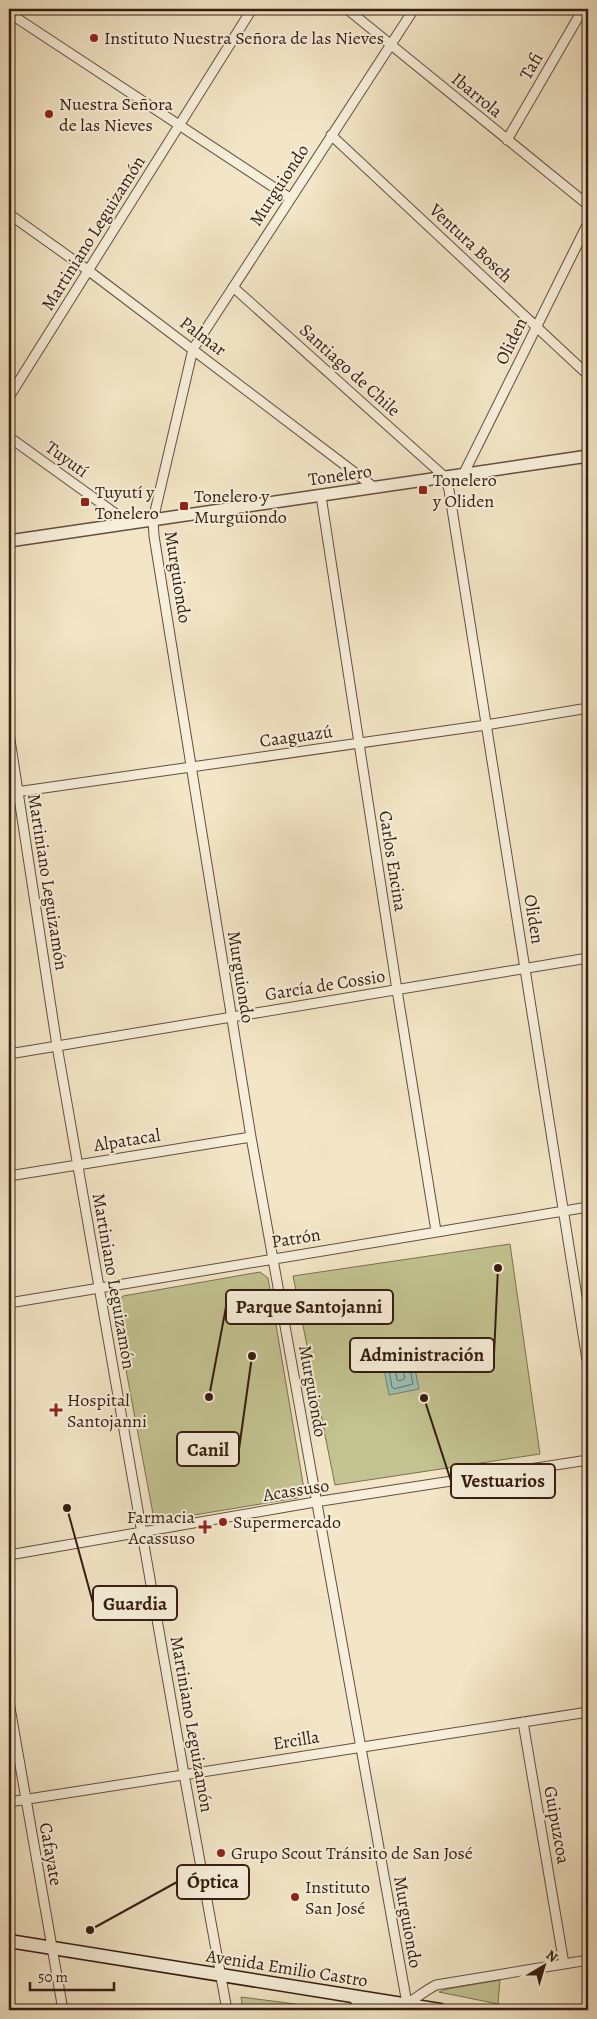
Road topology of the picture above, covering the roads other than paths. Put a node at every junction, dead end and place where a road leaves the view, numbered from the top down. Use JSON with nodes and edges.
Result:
{"nodes":[{"id":1,"x":252,"y":9,"type":"edge"},
{"id":2,"x":347,"y":9,"type":"edge"},
{"id":3,"x":414,"y":9,"type":"edge"},
{"id":4,"x":583,"y":9,"type":"edge"},
{"id":5,"x":9,"y":13,"type":"edge"},
{"id":6,"x":390,"y":46,"type":"junction"},
{"id":7,"x":180,"y":125,"type":"junction"},
{"id":8,"x":331,"y":135,"type":"junction"},
{"id":9,"x":507,"y":140,"type":"junction"},
{"id":10,"x":290,"y":198,"type":"junction"},
{"id":11,"x":588,"y":205,"type":"edge"},
{"id":12,"x":9,"y":214,"type":"edge"},
{"id":13,"x":588,"y":222,"type":"edge"},
{"id":14,"x":89,"y":271,"type":"junction"},
{"id":15,"x":233,"y":287,"type":"junction"},
{"id":16,"x":536,"y":327,"type":"junction"},
{"id":17,"x":193,"y":349,"type":"junction"},
{"id":18,"x":588,"y":375,"type":"edge"},
{"id":19,"x":9,"y":397,"type":"edge"},
{"id":20,"x":9,"y":437,"type":"edge"},
{"id":21,"x":588,"y":456,"type":"edge"},
{"id":22,"x":463,"y":475,"type":"junction"},
{"id":23,"x":445,"y":477,"type":"junction"},
{"id":24,"x":375,"y":488,"type":"junction"},
{"id":25,"x":321,"y":496,"type":"junction"},
{"id":26,"x":153,"y":520,"type":"junction"},
{"id":27,"x":130,"y":524,"type":"junction"},
{"id":28,"x":9,"y":541,"type":"edge"},
{"id":29,"x":588,"y":708,"type":"edge"},
{"id":30,"x":486,"y":726,"type":"junction"},
{"id":31,"x":9,"y":733,"type":"edge"},
{"id":32,"x":359,"y":744,"type":"junction"},
{"id":33,"x":192,"y":768,"type":"junction"},
{"id":34,"x":14,"y":792,"type":"edge"},
{"id":35,"x":588,"y":958,"type":"edge"},
{"id":36,"x":525,"y":968,"type":"junction"},
{"id":37,"x":397,"y":990,"type":"junction"},
{"id":38,"x":230,"y":1017,"type":"junction"},
{"id":39,"x":57,"y":1046,"type":"junction"},
{"id":40,"x":9,"y":1054,"type":"edge"},
{"id":41,"x":251,"y":1136,"type":"junction"},
{"id":42,"x":78,"y":1165,"type":"junction"},
{"id":43,"x":9,"y":1176,"type":"edge"},
{"id":44,"x":588,"y":1207,"type":"edge"},
{"id":45,"x":563,"y":1210,"type":"junction"},
{"id":46,"x":436,"y":1231,"type":"junction"},
{"id":47,"x":272,"y":1258,"type":"junction"},
{"id":48,"x":99,"y":1287,"type":"junction"},
{"id":49,"x":9,"y":1303,"type":"edge"},
{"id":50,"x":588,"y":1366,"type":"edge"},
{"id":51,"x":588,"y":1460,"type":"edge"},
{"id":52,"x":316,"y":1502,"type":"junction"},
{"id":53,"x":142,"y":1532,"type":"junction"},
{"id":54,"x":9,"y":1554,"type":"edge"},
{"id":55,"x":9,"y":1702,"type":"edge"},
{"id":56,"x":588,"y":1712,"type":"edge"},
{"id":57,"x":523,"y":1722,"type":"junction"},
{"id":58,"x":360,"y":1746,"type":"junction"},
{"id":59,"x":184,"y":1774,"type":"junction"},
{"id":60,"x":25,"y":1800,"type":"junction"},
{"id":61,"x":9,"y":1802,"type":"edge"},
{"id":62,"x":9,"y":1941,"type":"edge"},
{"id":63,"x":50,"y":1947,"type":"junction"},
{"id":64,"x":588,"y":1960,"type":"edge"},
{"id":65,"x":564,"y":1964,"type":"junction"},
{"id":66,"x":220,"y":1976,"type":"junction"},
{"id":67,"x":354,"y":1997,"type":"junction"},
{"id":68,"x":404,"y":2009,"type":"edge"},
{"id":69,"x":63,"y":2010,"type":"edge"},
{"id":70,"x":227,"y":2010,"type":"edge"},
{"id":71,"x":364,"y":2010,"type":"edge"},
{"id":72,"x":440,"y":2010,"type":"edge"}],
"edges":[{"from":1,"to":7,"type":"street","name":"Martiniano Leguizamón"},
{"from":2,"to":6,"type":"street","name":"Ibarrola"},
{"from":3,"to":6,"type":"street","name":"Murguiondo"},
{"from":4,"to":9,"type":"street","name":"Tafi"},
{"from":5,"to":7,"type":"street"},
{"from":6,"to":8,"type":"street","name":"Murguiondo"},
{"from":6,"to":9,"type":"street","name":"Ibarrola"},
{"from":7,"to":10,"type":"street"},
{"from":7,"to":14,"type":"street","name":"Martiniano Leguizamón"},
{"from":8,"to":10,"type":"street","name":"Murguiondo"},
{"from":8,"to":16,"type":"street","name":"Ventura Bosch"},
{"from":9,"to":11,"type":"street","name":"Ibarrola"},
{"from":10,"to":15,"type":"street","name":"Murguiondo"},
{"from":12,"to":14,"type":"street","name":"Palmar"},
{"from":13,"to":16,"type":"street","name":"Oliden"},
{"from":14,"to":17,"type":"street","name":"Palmar"},
{"from":14,"to":19,"type":"street","name":"Martiniano Leguizamón"},
{"from":15,"to":17,"type":"street","name":"Murguiondo"},
{"from":15,"to":23,"type":"street","name":"Santiago de Chile"},
{"from":16,"to":18,"type":"street","name":"Ventura Bosch"},
{"from":16,"to":22,"type":"street","name":"Oliden"},
{"from":17,"to":24,"type":"street","name":"Palmar"},
{"from":17,"to":26,"type":"street","name":"Murguiondo"},
{"from":20,"to":27,"type":"street","name":"Tuyutí"},
{"from":21,"to":22,"type":"street","name":"Tonelero"},
{"from":22,"to":23,"type":"street","name":"Tonelero"},
{"from":23,"to":24,"type":"street","name":"Tonelero"},
{"from":23,"to":30,"type":"street","name":"Oliden"},
{"from":24,"to":25,"type":"street","name":"Tonelero"},
{"from":25,"to":26,"type":"street","name":"Tonelero"},
{"from":25,"to":32,"type":"street","name":"Carlos Encina"},
{"from":26,"to":27,"type":"street","name":"Tonelero"},
{"from":26,"to":33,"type":"street","name":"Murguiondo"},
{"from":27,"to":28,"type":"street","name":"Tonelero"},
{"from":29,"to":30,"type":"street","name":"Caaguazú"},
{"from":30,"to":32,"type":"street","name":"Caaguazú"},
{"from":30,"to":36,"type":"street","name":"Oliden"},
{"from":31,"to":34,"type":"street","name":"Martiniano Leguizamón"},
{"from":32,"to":33,"type":"street","name":"Caaguazú"},
{"from":32,"to":37,"type":"street","name":"Carlos Encina"},
{"from":33,"to":34,"type":"street","name":"Caaguazú"},
{"from":33,"to":38,"type":"street","name":"Murguiondo"},
{"from":34,"to":39,"type":"street","name":"Martiniano Leguizamón"},
{"from":35,"to":36,"type":"street","name":"García de Cossio"},
{"from":36,"to":37,"type":"street","name":"García de Cossio"},
{"from":36,"to":45,"type":"street","name":"Oliden"},
{"from":37,"to":38,"type":"street","name":"García de Cossio"},
{"from":37,"to":46,"type":"street","name":"Carlos Encina"},
{"from":38,"to":39,"type":"street","name":"García de Cossio"},
{"from":38,"to":41,"type":"street","name":"Murguiondo"},
{"from":39,"to":40,"type":"street","name":"García de Cossio"},
{"from":39,"to":42,"type":"street","name":"Martiniano Leguizamón"},
{"from":41,"to":42,"type":"street","name":"Alpatacal"},
{"from":41,"to":47,"type":"street","name":"Murguiondo"},
{"from":42,"to":43,"type":"street","name":"Alpatacal"},
{"from":42,"to":48,"type":"street","name":"Martiniano Leguizamón"},
{"from":44,"to":45,"type":"street","name":"Patrón"},
{"from":45,"to":46,"type":"street","name":"Patrón"},
{"from":45,"to":50,"type":"street","name":"Oliden"},
{"from":46,"to":47,"type":"street","name":"Patrón"},
{"from":47,"to":48,"type":"street","name":"Patrón"},
{"from":47,"to":52,"type":"street","name":"Murguiondo"},
{"from":48,"to":49,"type":"street","name":"Patrón"},
{"from":48,"to":53,"type":"street","name":"Martiniano Leguizamón"},
{"from":51,"to":52,"type":"street","name":"Acassuso"},
{"from":52,"to":53,"type":"street","name":"Acassuso"},
{"from":52,"to":58,"type":"street","name":"Murguiondo"},
{"from":53,"to":54,"type":"street","name":"Acassuso"},
{"from":53,"to":59,"type":"street","name":"Martiniano Leguizamón"},
{"from":55,"to":60,"type":"street","name":"Cafayate"},
{"from":56,"to":57,"type":"street","name":"Ercilla"},
{"from":57,"to":58,"type":"street","name":"Ercilla"},
{"from":57,"to":65,"type":"street","name":"Guipuzcoa"},
{"from":58,"to":59,"type":"street","name":"Ercilla"},
{"from":58,"to":68,"type":"street","name":"Murguiondo"},
{"from":59,"to":60,"type":"street","name":"Ercilla"},
{"from":59,"to":66,"type":"street","name":"Martiniano Leguizamón"},
{"from":60,"to":61,"type":"street","name":"Ercilla"},
{"from":60,"to":63,"type":"street","name":"Cafayate"},
{"from":62,"to":63,"type":"main road","name":"Avenida Emilio Castro"},
{"from":63,"to":66,"type":"main road","name":"Avenida Emilio Castro"},
{"from":63,"to":69,"type":"street","name":"Cafayate"},
{"from":64,"to":65,"type":"street"},
{"from":65,"to":68,"type":"street"},
{"from":66,"to":67,"type":"main road","name":"Avenida Emilio Castro"},
{"from":66,"to":70,"type":"street","name":"Martiniano Leguizamón"},
{"from":67,"to":68,"type":"main road","name":"Avenida Emilio Castro"},
{"from":67,"to":71,"type":"main road"},
{"from":68,"to":72,"type":"main road","name":"Avenida Emilio Castro"}]}
